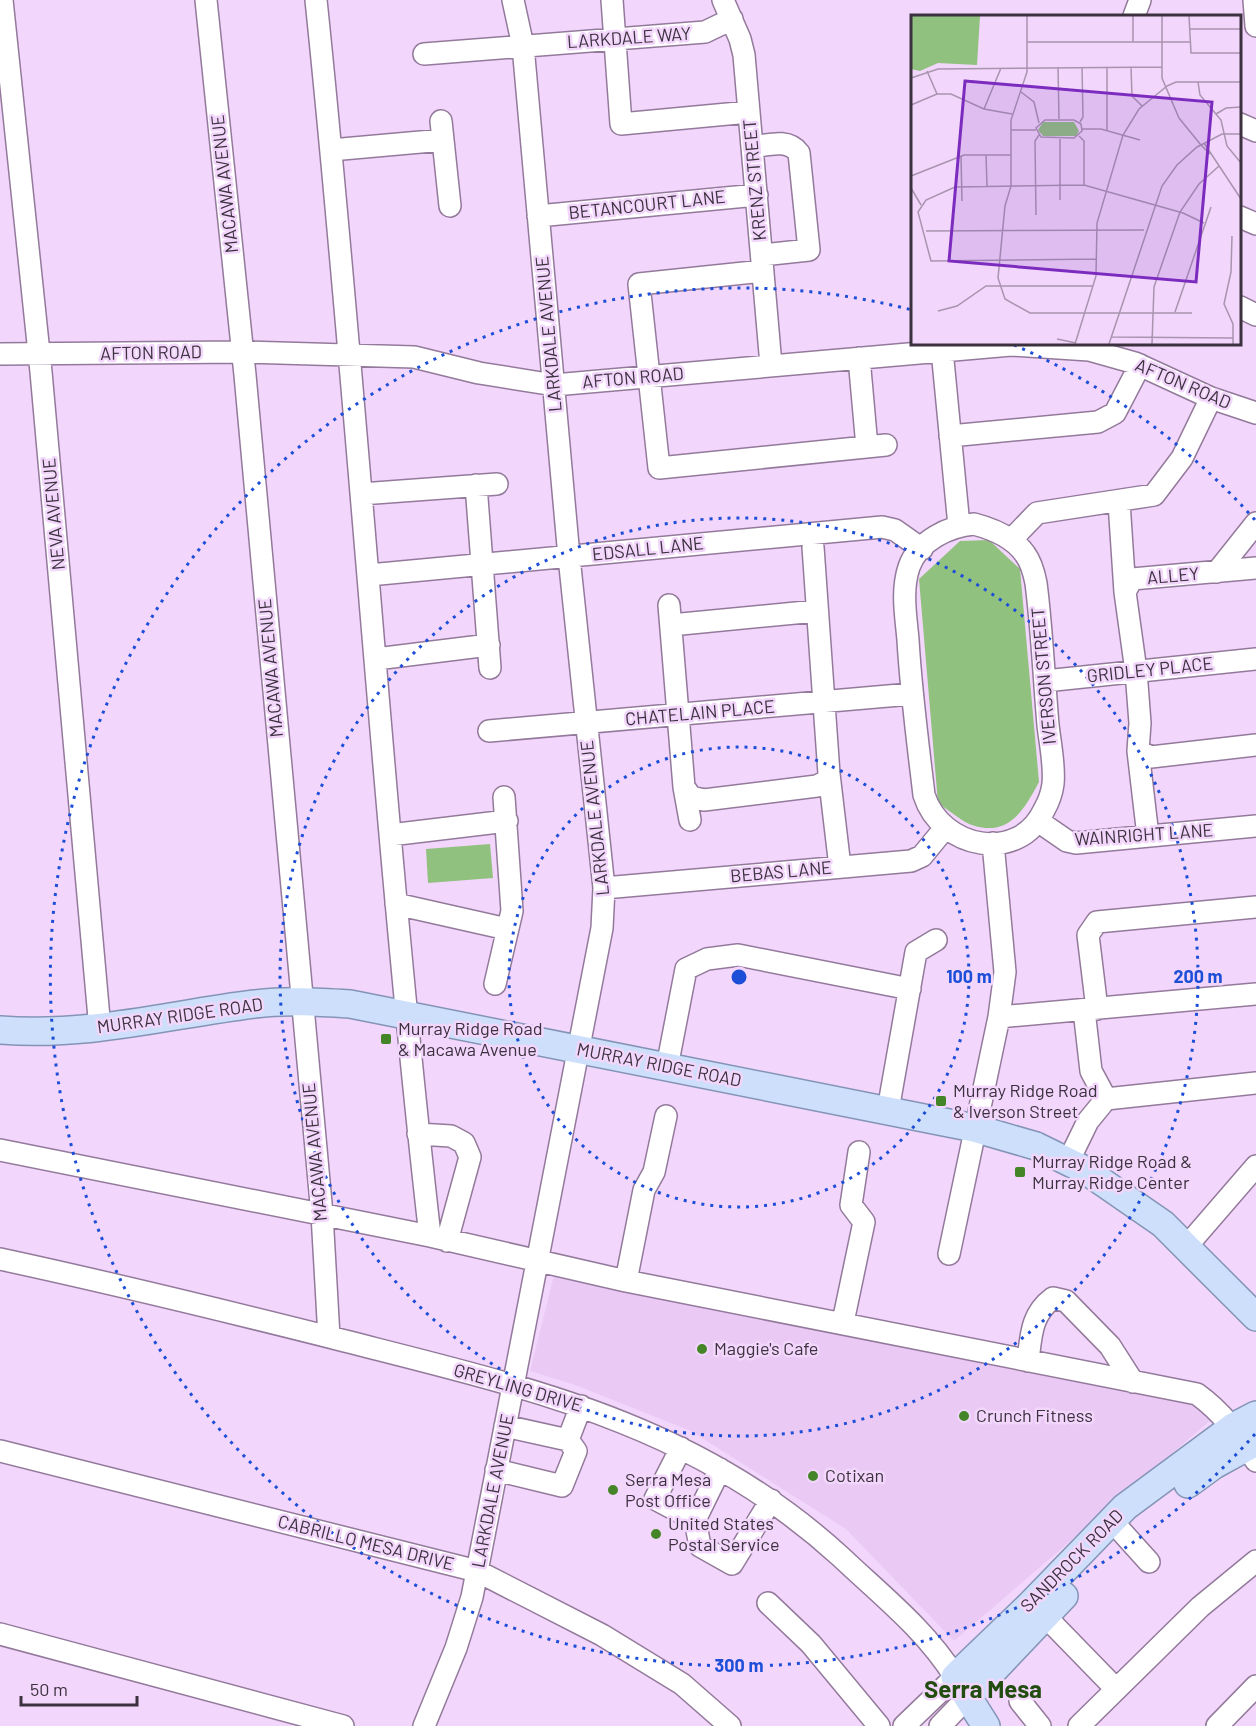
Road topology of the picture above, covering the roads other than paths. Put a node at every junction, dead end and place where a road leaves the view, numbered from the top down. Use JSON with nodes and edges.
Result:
{"nodes":[{"id":1,"x":2,"y":0,"type":"edge"},
{"id":2,"x":206,"y":0,"type":"edge"},
{"id":3,"x":316,"y":0,"type":"edge"},
{"id":4,"x":513,"y":0,"type":"edge"},
{"id":5,"x":612,"y":0,"type":"edge"},
{"id":6,"x":723,"y":0,"type":"edge"},
{"id":7,"x":1140,"y":0,"type":"edge"},
{"id":8,"x":1254,"y":0,"type":"edge"},
{"id":9,"x":1134,"y":15,"type":"edge"},
{"id":10,"x":732,"y":20,"type":"junction"},
{"id":11,"x":1256,"y":26,"type":"edge"},
{"id":12,"x":615,"y":39,"type":"junction"},
{"id":13,"x":523,"y":46,"type":"junction"},
{"id":14,"x":424,"y":54,"type":"dead end"},
{"id":15,"x":749,"y":112,"type":"junction"},
{"id":16,"x":1241,"y":125,"type":"edge"},
{"id":17,"x":1256,"y":131,"type":"edge"},
{"id":18,"x":752,"y":147,"type":"junction"},
{"id":19,"x":331,"y":150,"type":"junction"},
{"id":20,"x":757,"y":195,"type":"junction"},
{"id":21,"x":450,"y":206,"type":"dead end"},
{"id":22,"x":538,"y":216,"type":"junction"},
{"id":23,"x":1241,"y":218,"type":"edge"},
{"id":24,"x":1256,"y":224,"type":"edge"},
{"id":25,"x":763,"y":263,"type":"junction"},
{"id":26,"x":1241,"y":308,"type":"edge"},
{"id":27,"x":1256,"y":315,"type":"edge"},
{"id":28,"x":980,"y":345,"type":"edge"},
{"id":29,"x":1057,"y":346,"type":"edge"},
{"id":30,"x":942,"y":350,"type":"junction"},
{"id":31,"x":243,"y":352,"type":"junction"},
{"id":32,"x":0,"y":354,"type":"edge"},
{"id":33,"x":39,"y":354,"type":"junction"},
{"id":34,"x":349,"y":356,"type":"junction"},
{"id":35,"x":859,"y":358,"type":"junction"},
{"id":36,"x":771,"y":365,"type":"junction"},
{"id":37,"x":1140,"y":365,"type":"junction"},
{"id":38,"x":650,"y":376,"type":"junction"},
{"id":39,"x":554,"y":385,"type":"junction"},
{"id":40,"x":1210,"y":398,"type":"junction"},
{"id":41,"x":1256,"y":413,"type":"edge"},
{"id":42,"x":950,"y":436,"type":"junction"},
{"id":43,"x":361,"y":494,"type":"junction"},
{"id":44,"x":1119,"y":502,"type":"junction"},
{"id":45,"x":1256,"y":523,"type":"edge"},
{"id":46,"x":958,"y":526,"type":"junction"},
{"id":47,"x":1011,"y":540,"type":"junction"},
{"id":48,"x":813,"y":547,"type":"dead end"},
{"id":49,"x":922,"y":549,"type":"junction"},
{"id":50,"x":569,"y":557,"type":"junction"},
{"id":51,"x":482,"y":565,"type":"junction"},
{"id":52,"x":1256,"y":568,"type":"edge"},
{"id":53,"x":1217,"y":572,"type":"junction"},
{"id":54,"x":369,"y":575,"type":"junction"},
{"id":55,"x":1125,"y":592,"type":"junction"},
{"id":56,"x":816,"y":611,"type":"junction"},
{"id":57,"x":489,"y":645,"type":"junction"},
{"id":58,"x":376,"y":659,"type":"junction"},
{"id":59,"x":1256,"y":659,"type":"edge"},
{"id":60,"x":490,"y":668,"type":"dead end"},
{"id":61,"x":1136,"y":671,"type":"junction"},
{"id":62,"x":1045,"y":681,"type":"junction"},
{"id":63,"x":911,"y":694,"type":"junction"},
{"id":64,"x":822,"y":702,"type":"junction"},
{"id":65,"x":679,"y":715,"type":"junction"},
{"id":66,"x":585,"y":724,"type":"junction"},
{"id":67,"x":489,"y":731,"type":"dead end"},
{"id":68,"x":1256,"y":745,"type":"edge"},
{"id":69,"x":1138,"y":751,"type":"junction"},
{"id":70,"x":829,"y":774,"type":"junction"},
{"id":71,"x":684,"y":787,"type":"junction"},
{"id":72,"x":504,"y":797,"type":"dead end"},
{"id":73,"x":690,"y":820,"type":"dead end"},
{"id":74,"x":507,"y":821,"type":"junction"},
{"id":75,"x":1038,"y":821,"type":"junction"},
{"id":76,"x":1256,"y":826,"type":"edge"},
{"id":77,"x":945,"y":828,"type":"junction"},
{"id":78,"x":390,"y":836,"type":"junction"},
{"id":79,"x":1148,"y":836,"type":"junction"},
{"id":80,"x":993,"y":843,"type":"junction"},
{"id":81,"x":840,"y":867,"type":"junction"},
{"id":82,"x":603,"y":888,"type":"junction"},
{"id":83,"x":396,"y":904,"type":"junction"},
{"id":84,"x":1256,"y":907,"type":"edge"},
{"id":85,"x":507,"y":928,"type":"junction"},
{"id":86,"x":936,"y":940,"type":"dead end"},
{"id":87,"x":495,"y":984,"type":"dead end"},
{"id":88,"x":910,"y":989,"type":"junction"},
{"id":89,"x":1256,"y":994,"type":"edge"},
{"id":90,"x":301,"y":1001,"type":"junction"},
{"id":91,"x":1090,"y":1010,"type":"junction"},
{"id":92,"x":405,"y":1016,"type":"junction"},
{"id":93,"x":999,"y":1017,"type":"junction"},
{"id":94,"x":100,"y":1029,"type":"junction"},
{"id":95,"x":0,"y":1030,"type":"edge"},
{"id":96,"x":579,"y":1049,"type":"junction"},
{"id":97,"x":667,"y":1067,"type":"junction"},
{"id":98,"x":1256,"y":1083,"type":"edge"},
{"id":99,"x":1106,"y":1099,"type":"junction"},
{"id":100,"x":888,"y":1110,"type":"junction"},
{"id":101,"x":666,"y":1116,"type":"dead end"},
{"id":102,"x":974,"y":1128,"type":"junction"},
{"id":103,"x":418,"y":1134,"type":"junction"},
{"id":104,"x":0,"y":1150,"type":"edge"},
{"id":105,"x":860,"y":1152,"type":"dead end"},
{"id":106,"x":1068,"y":1162,"type":"junction"},
{"id":107,"x":1256,"y":1166,"type":"edge"},
{"id":108,"x":322,"y":1214,"type":"junction"},
{"id":109,"x":438,"y":1239,"type":"junction"},
{"id":110,"x":1186,"y":1247,"type":"junction"},
{"id":111,"x":949,"y":1254,"type":"dead end"},
{"id":112,"x":0,"y":1259,"type":"edge"},
{"id":113,"x":538,"y":1262,"type":"junction"},
{"id":114,"x":626,"y":1281,"type":"junction"},
{"id":115,"x":1252,"y":1304,"type":"edge"},
{"id":116,"x":843,"y":1322,"type":"junction"},
{"id":117,"x":329,"y":1337,"type":"junction"},
{"id":118,"x":1028,"y":1361,"type":"junction"},
{"id":119,"x":1133,"y":1382,"type":"junction"},
{"id":120,"x":514,"y":1384,"type":"junction"},
{"id":121,"x":581,"y":1406,"type":"junction"},
{"id":122,"x":505,"y":1426,"type":"junction"},
{"id":123,"x":1249,"y":1438,"type":"edge"},
{"id":124,"x":568,"y":1440,"type":"junction"},
{"id":125,"x":681,"y":1448,"type":"junction"},
{"id":126,"x":0,"y":1451,"type":"edge"},
{"id":127,"x":720,"y":1469,"type":"junction"},
{"id":128,"x":496,"y":1470,"type":"junction"},
{"id":129,"x":771,"y":1500,"type":"junction"},
{"id":130,"x":695,"y":1520,"type":"junction"},
{"id":131,"x":1118,"y":1528,"type":"junction"},
{"id":132,"x":1256,"y":1561,"type":"edge"},
{"id":133,"x":1149,"y":1562,"type":"dead end"},
{"id":134,"x":477,"y":1571,"type":"junction"},
{"id":135,"x":768,"y":1603,"type":"dead end"},
{"id":136,"x":1045,"y":1616,"type":"junction"},
{"id":137,"x":0,"y":1634,"type":"edge"},
{"id":138,"x":1256,"y":1686,"type":"edge"},
{"id":139,"x":961,"y":1687,"type":"junction"},
{"id":140,"x":1116,"y":1689,"type":"junction"},
{"id":141,"x":1020,"y":1701,"type":"dead end"},
{"id":142,"x":343,"y":1726,"type":"edge"},
{"id":143,"x":424,"y":1726,"type":"edge"},
{"id":144,"x":730,"y":1726,"type":"edge"},
{"id":145,"x":879,"y":1726,"type":"edge"},
{"id":146,"x":904,"y":1726,"type":"edge"},
{"id":147,"x":940,"y":1726,"type":"edge"},
{"id":148,"x":986,"y":1726,"type":"edge"},
{"id":149,"x":1040,"y":1726,"type":"edge"},
{"id":150,"x":1078,"y":1726,"type":"edge"},
{"id":151,"x":1217,"y":1726,"type":"edge"}],
"edges":[{"from":1,"to":33,"type":"street","name":"NEVA AVENUE"},
{"from":2,"to":31,"type":"street","name":"MACAWA AVENUE"},
{"from":3,"to":19,"type":"street"},
{"from":4,"to":13,"type":"street","name":"LARKDALE AVENUE"},
{"from":5,"to":12,"type":"street"},
{"from":6,"to":10,"type":"street","name":"KRENZ STREET"},
{"from":7,"to":9,"type":"street"},
{"from":8,"to":11,"type":"street"},
{"from":10,"to":12,"type":"street","name":"LARKDALE WAY"},
{"from":10,"to":15,"type":"street","name":"KRENZ STREET"},
{"from":12,"to":13,"type":"street","name":"LARKDALE WAY"},
{"from":12,"to":15,"type":"street"},
{"from":13,"to":14,"type":"street","name":"LARKDALE WAY"},
{"from":13,"to":22,"type":"street","name":"LARKDALE AVENUE"},
{"from":15,"to":18,"type":"street","name":"KRENZ STREET"},
{"from":16,"to":17,"type":"street"},
{"from":18,"to":20,"type":"street","name":"KRENZ STREET"},
{"from":18,"to":25,"type":"street"},
{"from":19,"to":21,"type":"street"},
{"from":19,"to":34,"type":"street"},
{"from":20,"to":22,"type":"street","name":"BETANCOURT LANE"},
{"from":20,"to":25,"type":"street","name":"KRENZ STREET"},
{"from":22,"to":39,"type":"street","name":"LARKDALE AVENUE"},
{"from":23,"to":24,"type":"street"},
{"from":25,"to":36,"type":"street","name":"KRENZ STREET"},
{"from":25,"to":38,"type":"street"},
{"from":26,"to":27,"type":"street"},
{"from":28,"to":29,"type":"street","name":"AFTON ROAD"},
{"from":28,"to":30,"type":"street","name":"AFTON ROAD"},
{"from":29,"to":37,"type":"street","name":"AFTON ROAD"},
{"from":30,"to":35,"type":"street","name":"AFTON ROAD"},
{"from":30,"to":42,"type":"street"},
{"from":31,"to":33,"type":"street","name":"AFTON ROAD"},
{"from":31,"to":34,"type":"street","name":"AFTON ROAD"},
{"from":31,"to":90,"type":"street","name":"MACAWA AVENUE"},
{"from":32,"to":33,"type":"street","name":"AFTON ROAD"},
{"from":33,"to":94,"type":"street","name":"NEVA AVENUE"},
{"from":34,"to":39,"type":"street","name":"AFTON ROAD"},
{"from":34,"to":43,"type":"street"},
{"from":35,"to":36,"type":"street","name":"AFTON ROAD"},
{"from":35,"to":38,"type":"street"},
{"from":36,"to":38,"type":"street","name":"AFTON ROAD"},
{"from":37,"to":40,"type":"street","name":"AFTON ROAD"},
{"from":37,"to":42,"type":"street"},
{"from":38,"to":39,"type":"street","name":"AFTON ROAD"},
{"from":39,"to":50,"type":"street","name":"LARKDALE AVENUE"},
{"from":40,"to":41,"type":"street","name":"AFTON ROAD"},
{"from":40,"to":44,"type":"street"},
{"from":42,"to":46,"type":"street"},
{"from":43,"to":51,"type":"street"},
{"from":43,"to":54,"type":"street"},
{"from":44,"to":47,"type":"street"},
{"from":44,"to":55,"type":"street"},
{"from":45,"to":53,"type":"street"},
{"from":46,"to":47,"type":"street"},
{"from":46,"to":49,"type":"street"},
{"from":47,"to":62,"type":"street","name":"IVERSON STREET"},
{"from":48,"to":56,"type":"street"},
{"from":49,"to":50,"type":"street","name":"EDSALL LANE"},
{"from":49,"to":63,"type":"street"},
{"from":50,"to":51,"type":"street","name":"EDSALL LANE"},
{"from":50,"to":66,"type":"street","name":"LARKDALE AVENUE"},
{"from":51,"to":54,"type":"street","name":"EDSALL LANE"},
{"from":51,"to":57,"type":"street"},
{"from":52,"to":53,"type":"street","name":"ALLEY"},
{"from":53,"to":55,"type":"street","name":"ALLEY"},
{"from":54,"to":58,"type":"street"},
{"from":55,"to":61,"type":"street","name":"ALLEY"},
{"from":56,"to":64,"type":"street"},
{"from":56,"to":65,"type":"street"},
{"from":57,"to":58,"type":"street"},
{"from":57,"to":60,"type":"street"},
{"from":58,"to":78,"type":"street"},
{"from":59,"to":61,"type":"street","name":"GRIDLEY PLACE"},
{"from":61,"to":62,"type":"street","name":"GRIDLEY PLACE"},
{"from":61,"to":69,"type":"street","name":"ALLEY"},
{"from":62,"to":75,"type":"street","name":"IVERSON STREET"},
{"from":63,"to":64,"type":"street","name":"CHATELAIN PLACE"},
{"from":63,"to":77,"type":"street"},
{"from":64,"to":65,"type":"street","name":"CHATELAIN PLACE"},
{"from":64,"to":70,"type":"street"},
{"from":65,"to":66,"type":"street","name":"CHATELAIN PLACE"},
{"from":65,"to":71,"type":"street"},
{"from":66,"to":67,"type":"street","name":"CHATELAIN PLACE"},
{"from":66,"to":82,"type":"street","name":"LARKDALE AVENUE"},
{"from":68,"to":69,"type":"street"},
{"from":69,"to":79,"type":"street","name":"ALLEY"},
{"from":70,"to":71,"type":"street"},
{"from":70,"to":81,"type":"street"},
{"from":71,"to":73,"type":"street"},
{"from":72,"to":74,"type":"street"},
{"from":74,"to":78,"type":"street"},
{"from":74,"to":85,"type":"street"},
{"from":75,"to":79,"type":"street","name":"WAINRIGHT LANE"},
{"from":75,"to":80,"type":"street"},
{"from":76,"to":79,"type":"street","name":"WAINRIGHT LANE"},
{"from":77,"to":80,"type":"street"},
{"from":77,"to":81,"type":"street","name":"BEBAS LANE"},
{"from":78,"to":83,"type":"street"},
{"from":80,"to":93,"type":"street"},
{"from":81,"to":82,"type":"street","name":"BEBAS LANE"},
{"from":82,"to":96,"type":"street","name":"LARKDALE AVENUE"},
{"from":83,"to":85,"type":"street"},
{"from":83,"to":92,"type":"street"},
{"from":84,"to":91,"type":"street"},
{"from":85,"to":87,"type":"street"},
{"from":86,"to":88,"type":"street"},
{"from":88,"to":97,"type":"street"},
{"from":88,"to":100,"type":"street"},
{"from":89,"to":91,"type":"street"},
{"from":90,"to":92,"type":"main road","name":"MURRAY RIDGE ROAD"},
{"from":90,"to":94,"type":"main road","name":"MURRAY RIDGE ROAD"},
{"from":90,"to":108,"type":"street","name":"MACAWA AVENUE"},
{"from":91,"to":93,"type":"street"},
{"from":91,"to":99,"type":"street"},
{"from":92,"to":96,"type":"main road","name":"MURRAY RIDGE ROAD"},
{"from":92,"to":103,"type":"street"},
{"from":93,"to":102,"type":"street"},
{"from":94,"to":95,"type":"main road","name":"MURRAY RIDGE ROAD"},
{"from":96,"to":97,"type":"main road","name":"MURRAY RIDGE ROAD"},
{"from":96,"to":113,"type":"street","name":"LARKDALE AVENUE"},
{"from":97,"to":100,"type":"main road","name":"MURRAY RIDGE ROAD"},
{"from":98,"to":99,"type":"street"},
{"from":99,"to":106,"type":"street"},
{"from":100,"to":102,"type":"main road","name":"MURRAY RIDGE ROAD"},
{"from":101,"to":114,"type":"street"},
{"from":102,"to":106,"type":"main road","name":"MURRAY RIDGE ROAD"},
{"from":102,"to":111,"type":"street"},
{"from":103,"to":109,"type":"street"},
{"from":103,"to":109,"type":"street"},
{"from":104,"to":108,"type":"street"},
{"from":105,"to":116,"type":"street"},
{"from":106,"to":110,"type":"main road","name":"MURRAY RIDGE ROAD"},
{"from":107,"to":110,"type":"street"},
{"from":108,"to":109,"type":"street"},
{"from":108,"to":117,"type":"street","name":"MACAWA AVENUE"},
{"from":109,"to":113,"type":"street"},
{"from":110,"to":115,"type":"main road","name":"MURRAY RIDGE ROAD"},
{"from":112,"to":117,"type":"street","name":"GREYLING DRIVE"},
{"from":113,"to":114,"type":"street"},
{"from":113,"to":120,"type":"street","name":"LARKDALE AVENUE"},
{"from":114,"to":116,"type":"street"},
{"from":116,"to":118,"type":"street"},
{"from":117,"to":120,"type":"street","name":"GREYLING DRIVE"},
{"from":118,"to":119,"type":"street"},
{"from":118,"to":119,"type":"street"},
{"from":119,"to":123,"type":"street"},
{"from":120,"to":121,"type":"street","name":"GREYLING DRIVE"},
{"from":120,"to":122,"type":"street","name":"LARKDALE AVENUE"},
{"from":121,"to":124,"type":"street"},
{"from":121,"to":125,"type":"street","name":"GREYLING DRIVE"},
{"from":122,"to":124,"type":"street"},
{"from":122,"to":128,"type":"street","name":"LARKDALE AVENUE"},
{"from":123,"to":131,"type":"main road","name":"SANDROCK ROAD"},
{"from":124,"to":128,"type":"street"},
{"from":125,"to":127,"type":"street","name":"GREYLING DRIVE"},
{"from":125,"to":130,"type":"street"},
{"from":126,"to":134,"type":"street","name":"CABRILLO MESA DRIVE"},
{"from":127,"to":129,"type":"street","name":"GREYLING DRIVE"},
{"from":127,"to":130,"type":"street"},
{"from":128,"to":134,"type":"street","name":"LARKDALE AVENUE"},
{"from":129,"to":130,"type":"street"},
{"from":129,"to":139,"type":"street","name":"GREYLING DRIVE"},
{"from":131,"to":133,"type":"street"},
{"from":131,"to":136,"type":"main road","name":"SANDROCK ROAD"},
{"from":131,"to":139,"type":"main road","name":"SANDROCK ROAD"},
{"from":132,"to":140,"type":"street"},
{"from":134,"to":143,"type":"street","name":"LARKDALE AVENUE"},
{"from":134,"to":144,"type":"street","name":"CABRILLO MESA DRIVE"},
{"from":135,"to":145,"type":"street"},
{"from":136,"to":139,"type":"main road","name":"SANDROCK ROAD"},
{"from":136,"to":140,"type":"street"},
{"from":137,"to":142,"type":"street"},
{"from":138,"to":151,"type":"street"},
{"from":139,"to":146,"type":"street","name":"SANDROCK ROAD"},
{"from":139,"to":147,"type":"street","name":"SANDROCK ROAD"},
{"from":139,"to":148,"type":"main road"},
{"from":140,"to":150,"type":"street"},
{"from":141,"to":149,"type":"street"}]}
